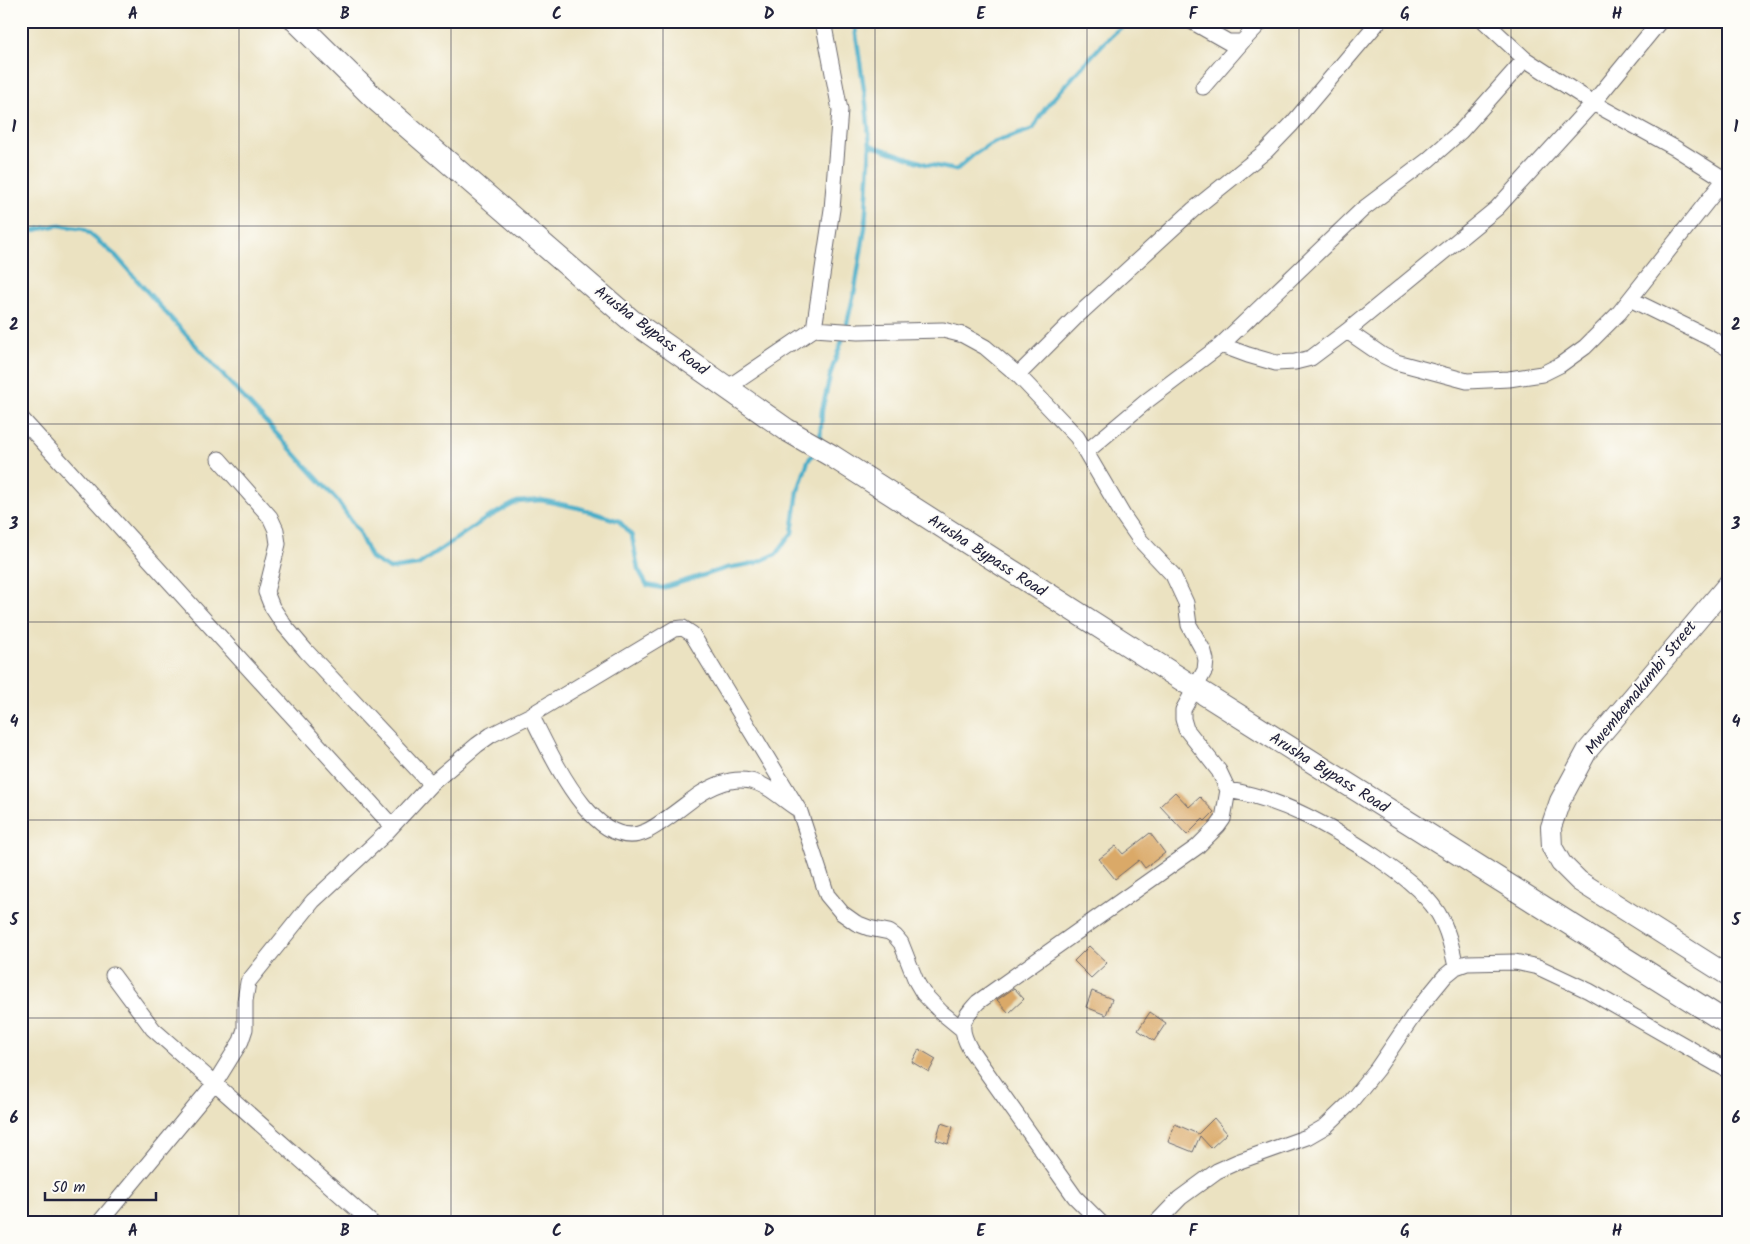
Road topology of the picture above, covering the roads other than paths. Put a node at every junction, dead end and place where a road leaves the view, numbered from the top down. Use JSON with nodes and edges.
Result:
{"nodes":[{"id":1,"x":296,"y":21,"type":"edge"},
{"id":2,"x":823,"y":21,"type":"edge"},
{"id":3,"x":1191,"y":21,"type":"edge"},
{"id":4,"x":1262,"y":21,"type":"edge"},
{"id":5,"x":1379,"y":21,"type":"edge"},
{"id":6,"x":1484,"y":21,"type":"edge"},
{"id":7,"x":1660,"y":21,"type":"edge"},
{"id":8,"x":1242,"y":42,"type":"junction"},
{"id":9,"x":1525,"y":59,"type":"junction"},
{"id":10,"x":1203,"y":87,"type":"dead end"},
{"id":11,"x":1593,"y":103,"type":"junction"},
{"id":12,"x":1727,"y":180,"type":"edge"},
{"id":13,"x":1630,"y":299,"type":"junction"},
{"id":14,"x":814,"y":329,"type":"junction"},
{"id":15,"x":1347,"y":331,"type":"junction"},
{"id":16,"x":1221,"y":345,"type":"junction"},
{"id":17,"x":1729,"y":349,"type":"edge"},
{"id":18,"x":1018,"y":375,"type":"junction"},
{"id":19,"x":727,"y":388,"type":"junction"},
{"id":20,"x":21,"y":418,"type":"edge"},
{"id":21,"x":1086,"y":452,"type":"junction"},
{"id":22,"x":219,"y":459,"type":"dead end"},
{"id":23,"x":1729,"y":583,"type":"edge"},
{"id":24,"x":1195,"y":688,"type":"junction"},
{"id":25,"x":531,"y":715,"type":"junction"},
{"id":26,"x":431,"y":784,"type":"junction"},
{"id":27,"x":1228,"y":790,"type":"junction"},
{"id":28,"x":800,"y":812,"type":"junction"},
{"id":29,"x":392,"y":826,"type":"junction"},
{"id":30,"x":1456,"y":967,"type":"junction"},
{"id":31,"x":113,"y":975,"type":"dead end"},
{"id":32,"x":1729,"y":976,"type":"edge"},
{"id":33,"x":1729,"y":1024,"type":"edge"},
{"id":34,"x":962,"y":1030,"type":"junction"},
{"id":35,"x":1729,"y":1071,"type":"edge"},
{"id":36,"x":215,"y":1083,"type":"junction"},
{"id":37,"x":99,"y":1223,"type":"edge"},
{"id":38,"x":372,"y":1223,"type":"edge"},
{"id":39,"x":1101,"y":1223,"type":"edge"},
{"id":40,"x":1156,"y":1223,"type":"edge"}],
"edges":[{"from":1,"to":19,"type":"main road","name":"Arusha Bypass Road"},
{"from":2,"to":14,"type":"street"},
{"from":3,"to":8,"type":"street"},
{"from":4,"to":8,"type":"street"},
{"from":5,"to":18,"type":"street"},
{"from":6,"to":9,"type":"street"},
{"from":7,"to":11,"type":"street"},
{"from":8,"to":10,"type":"street"},
{"from":9,"to":11,"type":"street"},
{"from":9,"to":16,"type":"street"},
{"from":11,"to":12,"type":"street"},
{"from":11,"to":15,"type":"street"},
{"from":12,"to":13,"type":"street"},
{"from":13,"to":15,"type":"street"},
{"from":13,"to":17,"type":"street"},
{"from":14,"to":18,"type":"street"},
{"from":14,"to":19,"type":"street"},
{"from":15,"to":16,"type":"street"},
{"from":16,"to":21,"type":"street"},
{"from":18,"to":21,"type":"street"},
{"from":19,"to":24,"type":"main road","name":"Arusha Bypass Road"},
{"from":20,"to":29,"type":"street"},
{"from":21,"to":24,"type":"street"},
{"from":22,"to":26,"type":"street"},
{"from":23,"to":32,"type":"street","name":"Mwembemakumbi Street"},
{"from":24,"to":27,"type":"street"},
{"from":24,"to":33,"type":"main road","name":"Arusha Bypass Road"},
{"from":25,"to":26,"type":"street"},
{"from":25,"to":28,"type":"street"},
{"from":25,"to":28,"type":"street"},
{"from":26,"to":29,"type":"street"},
{"from":27,"to":30,"type":"street"},
{"from":27,"to":34,"type":"street"},
{"from":28,"to":34,"type":"street"},
{"from":29,"to":36,"type":"street"},
{"from":30,"to":35,"type":"street"},
{"from":30,"to":40,"type":"street"},
{"from":31,"to":36,"type":"street"},
{"from":34,"to":39,"type":"street"},
{"from":36,"to":37,"type":"street"},
{"from":36,"to":38,"type":"street"}]}
